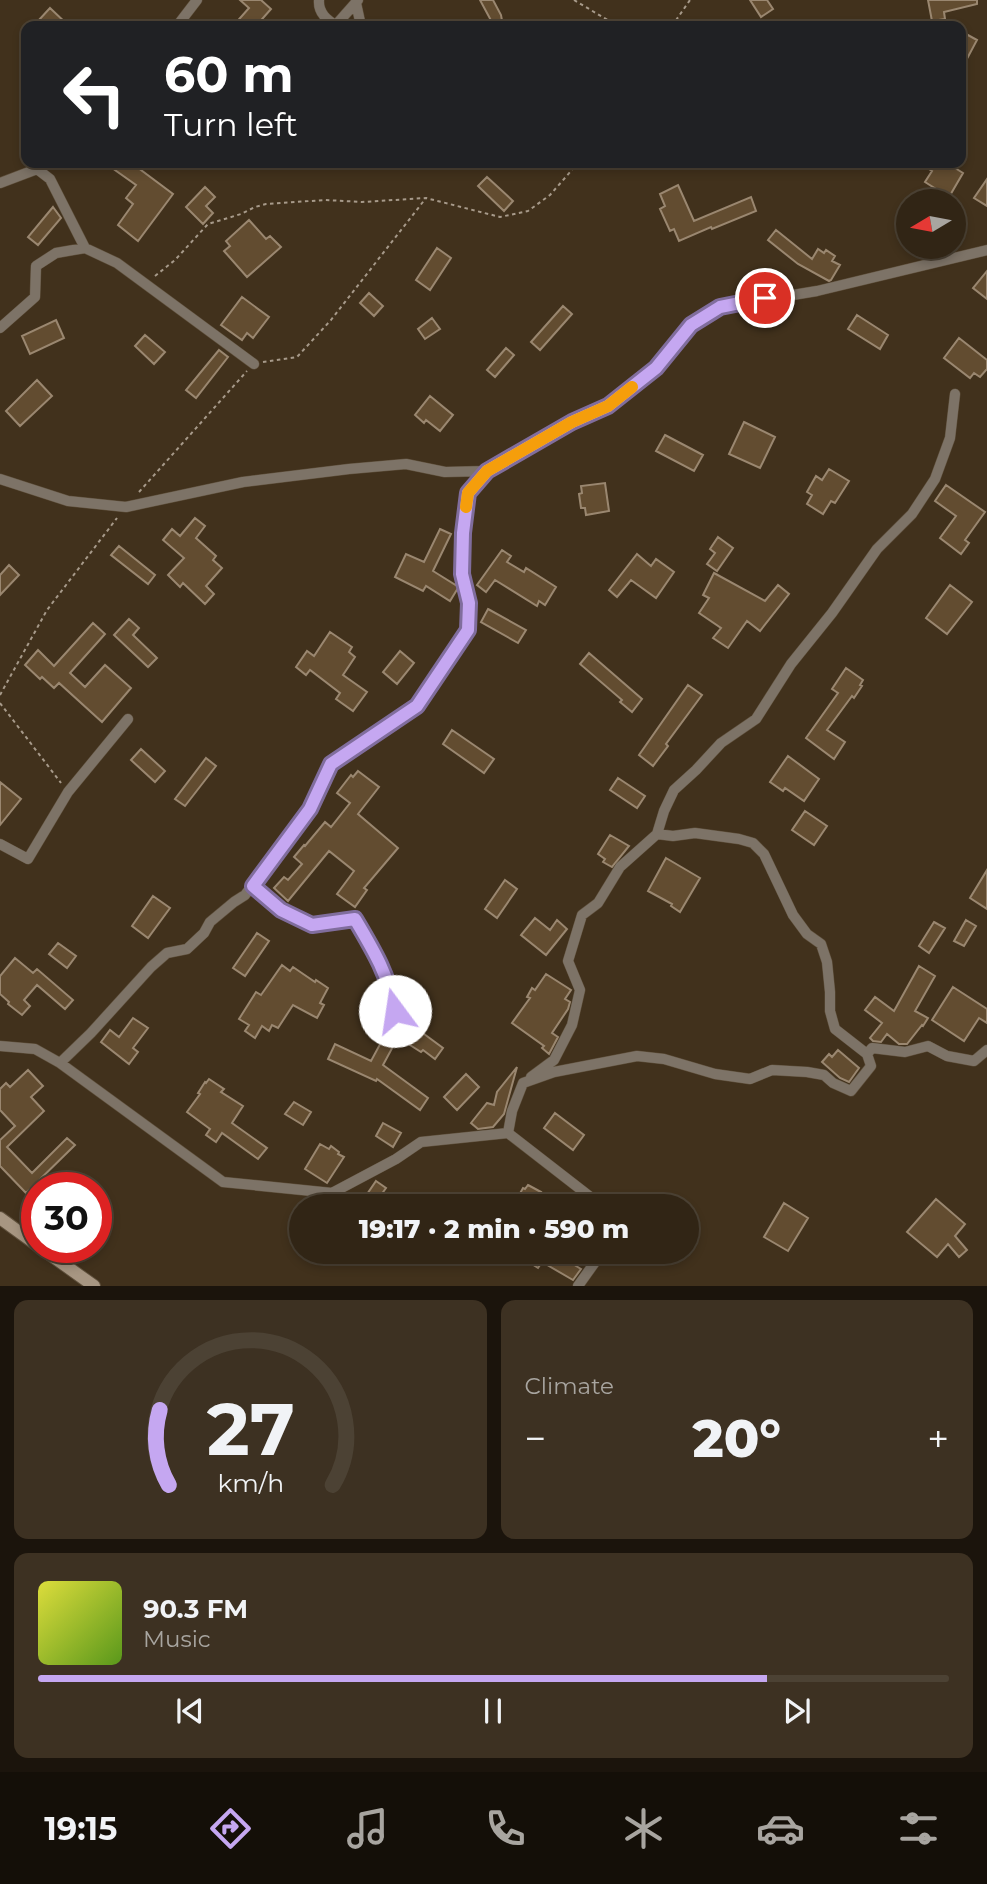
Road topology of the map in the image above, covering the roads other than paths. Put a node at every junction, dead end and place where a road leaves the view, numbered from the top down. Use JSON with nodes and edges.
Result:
{"nodes":[{"id":1,"x":197,"y":0,"type":"edge"},
{"id":2,"x":319,"y":0,"type":"edge"},
{"id":3,"x":357,"y":1,"type":"edge"},
{"id":4,"x":181,"y":21,"type":"edge"},
{"id":5,"x":330,"y":21,"type":"edge"},
{"id":6,"x":340,"y":21,"type":"edge"},
{"id":7,"x":360,"y":21,"type":"edge"},
{"id":8,"x":37,"y":168,"type":"edge"},
{"id":9,"x":43,"y":168,"type":"edge"},
{"id":10,"x":0,"y":183,"type":"edge"},
{"id":11,"x":85,"y":247,"type":"junction"},
{"id":12,"x":987,"y":250,"type":"edge"},
{"id":13,"x":0,"y":328,"type":"edge"},
{"id":14,"x":254,"y":364,"type":"road end"},
{"id":15,"x":955,"y":394,"type":"dead end"},
{"id":16,"x":487,"y":471,"type":"junction"},
{"id":17,"x":0,"y":478,"type":"edge"},
{"id":18,"x":128,"y":719,"type":"dead end"},
{"id":19,"x":657,"y":834,"type":"junction"},
{"id":20,"x":0,"y":844,"type":"edge"},
{"id":21,"x":253,"y":886,"type":"junction"},
{"id":22,"x":395,"y":1011,"type":"dead end"},
{"id":23,"x":0,"y":1045,"type":"edge"},
{"id":24,"x":987,"y":1050,"type":"edge"},
{"id":25,"x":867,"y":1055,"type":"junction"},
{"id":26,"x":60,"y":1063,"type":"junction"},
{"id":27,"x":523,"y":1083,"type":"junction"},
{"id":28,"x":508,"y":1133,"type":"junction"},
{"id":29,"x":587,"y":1194,"type":"edge"},
{"id":30,"x":0,"y":1218,"type":"edge"},
{"id":31,"x":21,"y":1233,"type":"edge"},
{"id":32,"x":62,"y":1263,"type":"edge"},
{"id":33,"x":594,"y":1264,"type":"edge"},
{"id":34,"x":94,"y":1286,"type":"edge"},
{"id":35,"x":578,"y":1286,"type":"edge"}],
"edges":[{"from":1,"to":4,"type":"street"},
{"from":2,"to":5,"type":"street"},
{"from":3,"to":6,"type":"street"},
{"from":3,"to":7,"type":"street"},
{"from":8,"to":10,"type":"street"},
{"from":9,"to":11,"type":"street"},
{"from":11,"to":13,"type":"street"},
{"from":11,"to":14,"type":"street"},
{"from":12,"to":16,"type":"street"},
{"from":15,"to":19,"type":"street"},
{"from":16,"to":17,"type":"street"},
{"from":16,"to":21,"type":"street"},
{"from":18,"to":20,"type":"street"},
{"from":19,"to":25,"type":"street"},
{"from":19,"to":27,"type":"street"},
{"from":21,"to":22,"type":"street"},
{"from":21,"to":26,"type":"street"},
{"from":23,"to":26,"type":"street"},
{"from":24,"to":25,"type":"street"},
{"from":25,"to":27,"type":"street"},
{"from":26,"to":28,"type":"street"},
{"from":27,"to":28,"type":"street"},
{"from":28,"to":29,"type":"street"},
{"from":30,"to":31,"type":"street"},
{"from":32,"to":34,"type":"street"},
{"from":33,"to":35,"type":"street"}]}
